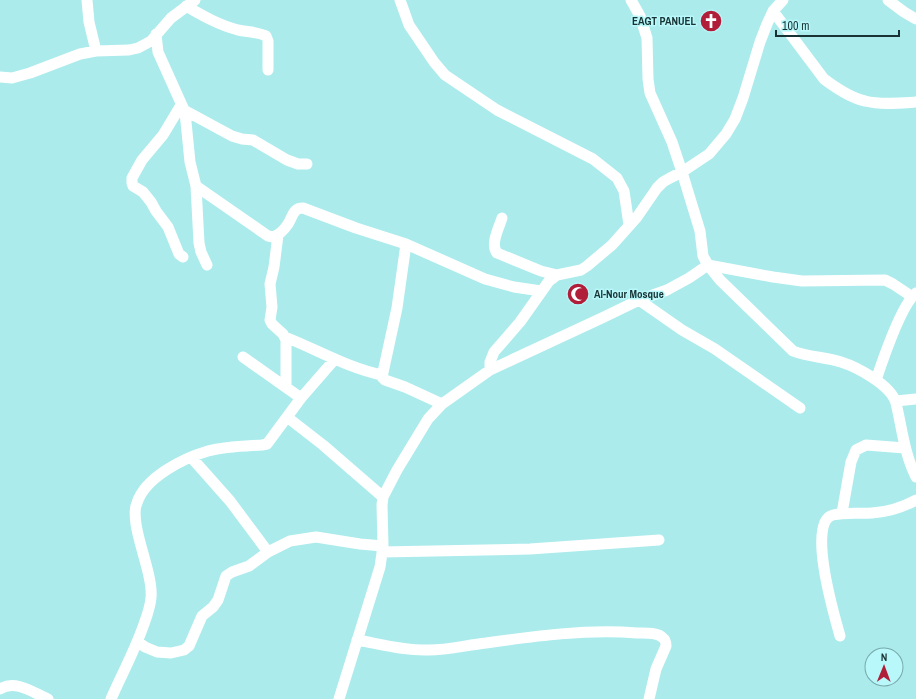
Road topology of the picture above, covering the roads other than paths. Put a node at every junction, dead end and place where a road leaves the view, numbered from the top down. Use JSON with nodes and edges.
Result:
{"nodes":[{"id":1,"x":87,"y":0,"type":"edge"},
{"id":2,"x":400,"y":0,"type":"edge"},
{"id":3,"x":630,"y":0,"type":"edge"},
{"id":4,"x":888,"y":0,"type":"edge"},
{"id":5,"x":190,"y":3,"type":"edge"},
{"id":6,"x":778,"y":4,"type":"edge"},
{"id":7,"x":916,"y":18,"type":"edge"},
{"id":8,"x":156,"y":34,"type":"junction"},
{"id":9,"x":96,"y":51,"type":"junction"},
{"id":10,"x":268,"y":70,"type":"dead end"},
{"id":11,"x":0,"y":77,"type":"edge"},
{"id":12,"x":916,"y":102,"type":"edge"},
{"id":13,"x":182,"y":108,"type":"junction"},
{"id":14,"x":307,"y":164,"type":"dead end"},
{"id":15,"x":682,"y":172,"type":"junction"},
{"id":16,"x":196,"y":186,"type":"junction"},
{"id":17,"x":502,"y":218,"type":"dead end"},
{"id":18,"x":629,"y":225,"type":"junction"},
{"id":19,"x":278,"y":235,"type":"junction"},
{"id":20,"x":406,"y":244,"type":"junction"},
{"id":21,"x":183,"y":257,"type":"dead end"},
{"id":22,"x":207,"y":265,"type":"dead end"},
{"id":23,"x":708,"y":265,"type":"junction"},
{"id":24,"x":557,"y":275,"type":"junction"},
{"id":25,"x":541,"y":291,"type":"junction"},
{"id":26,"x":914,"y":295,"type":"edge"},
{"id":27,"x":639,"y":300,"type":"junction"},
{"id":28,"x":285,"y":338,"type":"junction"},
{"id":29,"x":243,"y":357,"type":"dead end"},
{"id":30,"x":335,"y":359,"type":"junction"},
{"id":31,"x":490,"y":370,"type":"junction"},
{"id":32,"x":382,"y":375,"type":"junction"},
{"id":33,"x":876,"y":380,"type":"junction"},
{"id":34,"x":286,"y":387,"type":"junction"},
{"id":35,"x":301,"y":398,"type":"junction"},
{"id":36,"x":916,"y":399,"type":"edge"},
{"id":37,"x":896,"y":401,"type":"junction"},
{"id":38,"x":442,"y":404,"type":"junction"},
{"id":39,"x":800,"y":408,"type":"dead end"},
{"id":40,"x":287,"y":417,"type":"junction"},
{"id":41,"x":905,"y":448,"type":"junction"},
{"id":42,"x":191,"y":457,"type":"junction"},
{"id":43,"x":916,"y":477,"type":"edge"},
{"id":44,"x":383,"y":496,"type":"junction"},
{"id":45,"x":916,"y":500,"type":"edge"},
{"id":46,"x":842,"y":513,"type":"junction"},
{"id":47,"x":659,"y":540,"type":"dead end"},
{"id":48,"x":382,"y":549,"type":"junction"},
{"id":49,"x":268,"y":552,"type":"junction"},
{"id":50,"x":840,"y":636,"type":"dead end"},
{"id":51,"x":357,"y":640,"type":"junction"},
{"id":52,"x":138,"y":642,"type":"junction"},
{"id":53,"x":0,"y":689,"type":"edge"},
{"id":54,"x":48,"y":699,"type":"edge"},
{"id":55,"x":111,"y":699,"type":"edge"},
{"id":56,"x":339,"y":699,"type":"edge"},
{"id":57,"x":650,"y":699,"type":"edge"}],
"edges":[{"from":1,"to":9,"type":"street"},
{"from":2,"to":18,"type":"street"},
{"from":3,"to":15,"type":"street"},
{"from":4,"to":7,"type":"street"},
{"from":5,"to":8,"type":"street"},
{"from":5,"to":10,"type":"street"},
{"from":6,"to":12,"type":"street"},
{"from":6,"to":15,"type":"street"},
{"from":8,"to":9,"type":"street"},
{"from":8,"to":13,"type":"street"},
{"from":9,"to":11,"type":"street"},
{"from":13,"to":14,"type":"street"},
{"from":13,"to":16,"type":"street"},
{"from":13,"to":21,"type":"street"},
{"from":15,"to":18,"type":"street"},
{"from":15,"to":23,"type":"street"},
{"from":16,"to":19,"type":"street"},
{"from":16,"to":22,"type":"street"},
{"from":17,"to":24,"type":"street"},
{"from":18,"to":24,"type":"street"},
{"from":19,"to":20,"type":"street"},
{"from":19,"to":28,"type":"street"},
{"from":20,"to":25,"type":"street"},
{"from":20,"to":32,"type":"street"},
{"from":23,"to":26,"type":"street"},
{"from":23,"to":27,"type":"street"},
{"from":23,"to":33,"type":"street"},
{"from":24,"to":25,"type":"street"},
{"from":25,"to":31,"type":"street"},
{"from":26,"to":33,"type":"street"},
{"from":27,"to":31,"type":"street"},
{"from":27,"to":39,"type":"street"},
{"from":28,"to":30,"type":"street"},
{"from":28,"to":34,"type":"street"},
{"from":29,"to":34,"type":"street"},
{"from":30,"to":32,"type":"street"},
{"from":30,"to":35,"type":"street"},
{"from":31,"to":38,"type":"street"},
{"from":32,"to":38,"type":"street"},
{"from":33,"to":37,"type":"street"},
{"from":34,"to":35,"type":"street"},
{"from":35,"to":40,"type":"street"},
{"from":36,"to":37,"type":"street"},
{"from":37,"to":41,"type":"street"},
{"from":38,"to":44,"type":"street"},
{"from":40,"to":42,"type":"street"},
{"from":40,"to":44,"type":"street"},
{"from":41,"to":43,"type":"street"},
{"from":41,"to":46,"type":"street"},
{"from":42,"to":49,"type":"street"},
{"from":42,"to":52,"type":"street"},
{"from":44,"to":48,"type":"street"},
{"from":45,"to":46,"type":"street"},
{"from":46,"to":50,"type":"street"},
{"from":47,"to":48,"type":"street"},
{"from":48,"to":49,"type":"street"},
{"from":48,"to":51,"type":"street"},
{"from":49,"to":52,"type":"street"},
{"from":51,"to":56,"type":"street"},
{"from":51,"to":57,"type":"street"},
{"from":52,"to":55,"type":"street"},
{"from":53,"to":54,"type":"street"}]}
